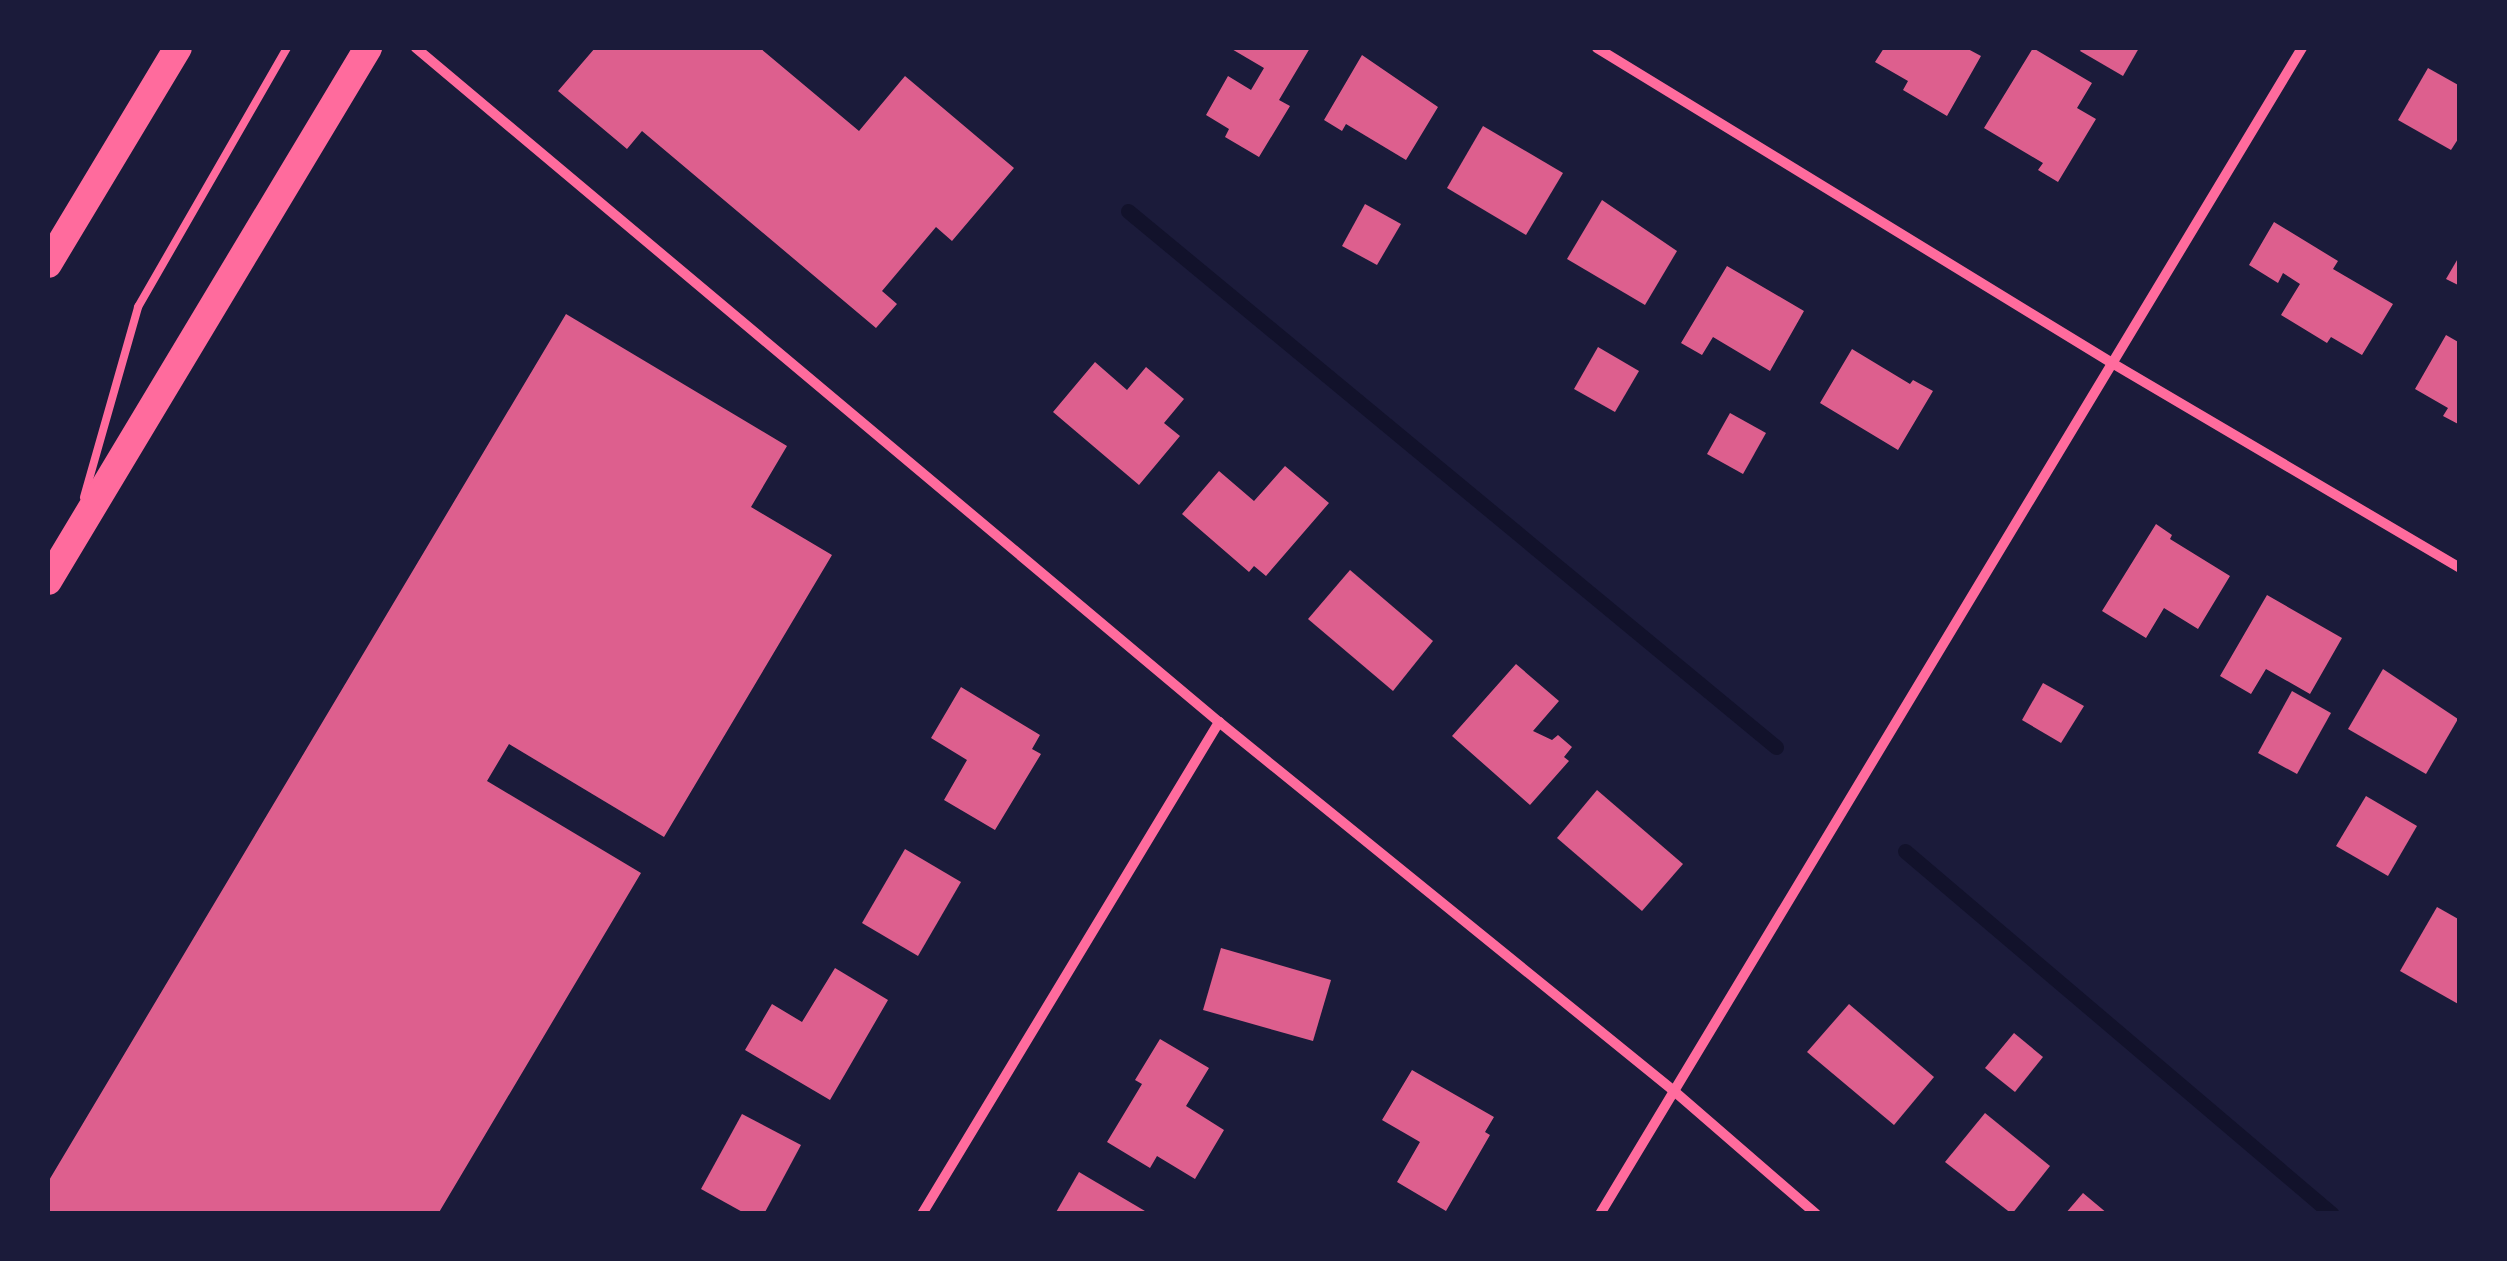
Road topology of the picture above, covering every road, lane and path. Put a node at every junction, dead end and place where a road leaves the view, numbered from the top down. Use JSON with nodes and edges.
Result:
{"nodes":[{"id":1,"x":178,"y":48,"type":"edge"},
{"id":2,"x":287,"y":48,"type":"edge"},
{"id":3,"x":368,"y":48,"type":"edge"},
{"id":4,"x":416,"y":48,"type":"edge"},
{"id":5,"x":1597,"y":48,"type":"edge"},
{"id":6,"x":2302,"y":48,"type":"edge"},
{"id":7,"x":48,"y":264,"type":"edge"},
{"id":8,"x":2112,"y":364,"type":"junction"},
{"id":9,"x":72,"y":539,"type":"junction"},
{"id":10,"x":2460,"y":568,"type":"edge"},
{"id":11,"x":48,"y":581,"type":"edge"},
{"id":12,"x":1220,"y":722,"type":"junction"},
{"id":13,"x":1674,"y":1091,"type":"junction"},
{"id":14,"x":922,"y":1214,"type":"edge"},
{"id":15,"x":1600,"y":1214,"type":"edge"},
{"id":16,"x":1816,"y":1214,"type":"edge"}],
"edges":[{"from":1,"to":7,"type":"highway"},
{"from":2,"to":9,"type":"lane"},
{"from":3,"to":9,"type":"highway"},
{"from":4,"to":12,"type":"street"},
{"from":5,"to":8,"type":"street"},
{"from":6,"to":8,"type":"street"},
{"from":8,"to":10,"type":"street"},
{"from":8,"to":13,"type":"street"},
{"from":9,"to":11,"type":"highway"},
{"from":12,"to":13,"type":"street"},
{"from":12,"to":14,"type":"street"},
{"from":13,"to":15,"type":"street"},
{"from":13,"to":16,"type":"street"}]}
